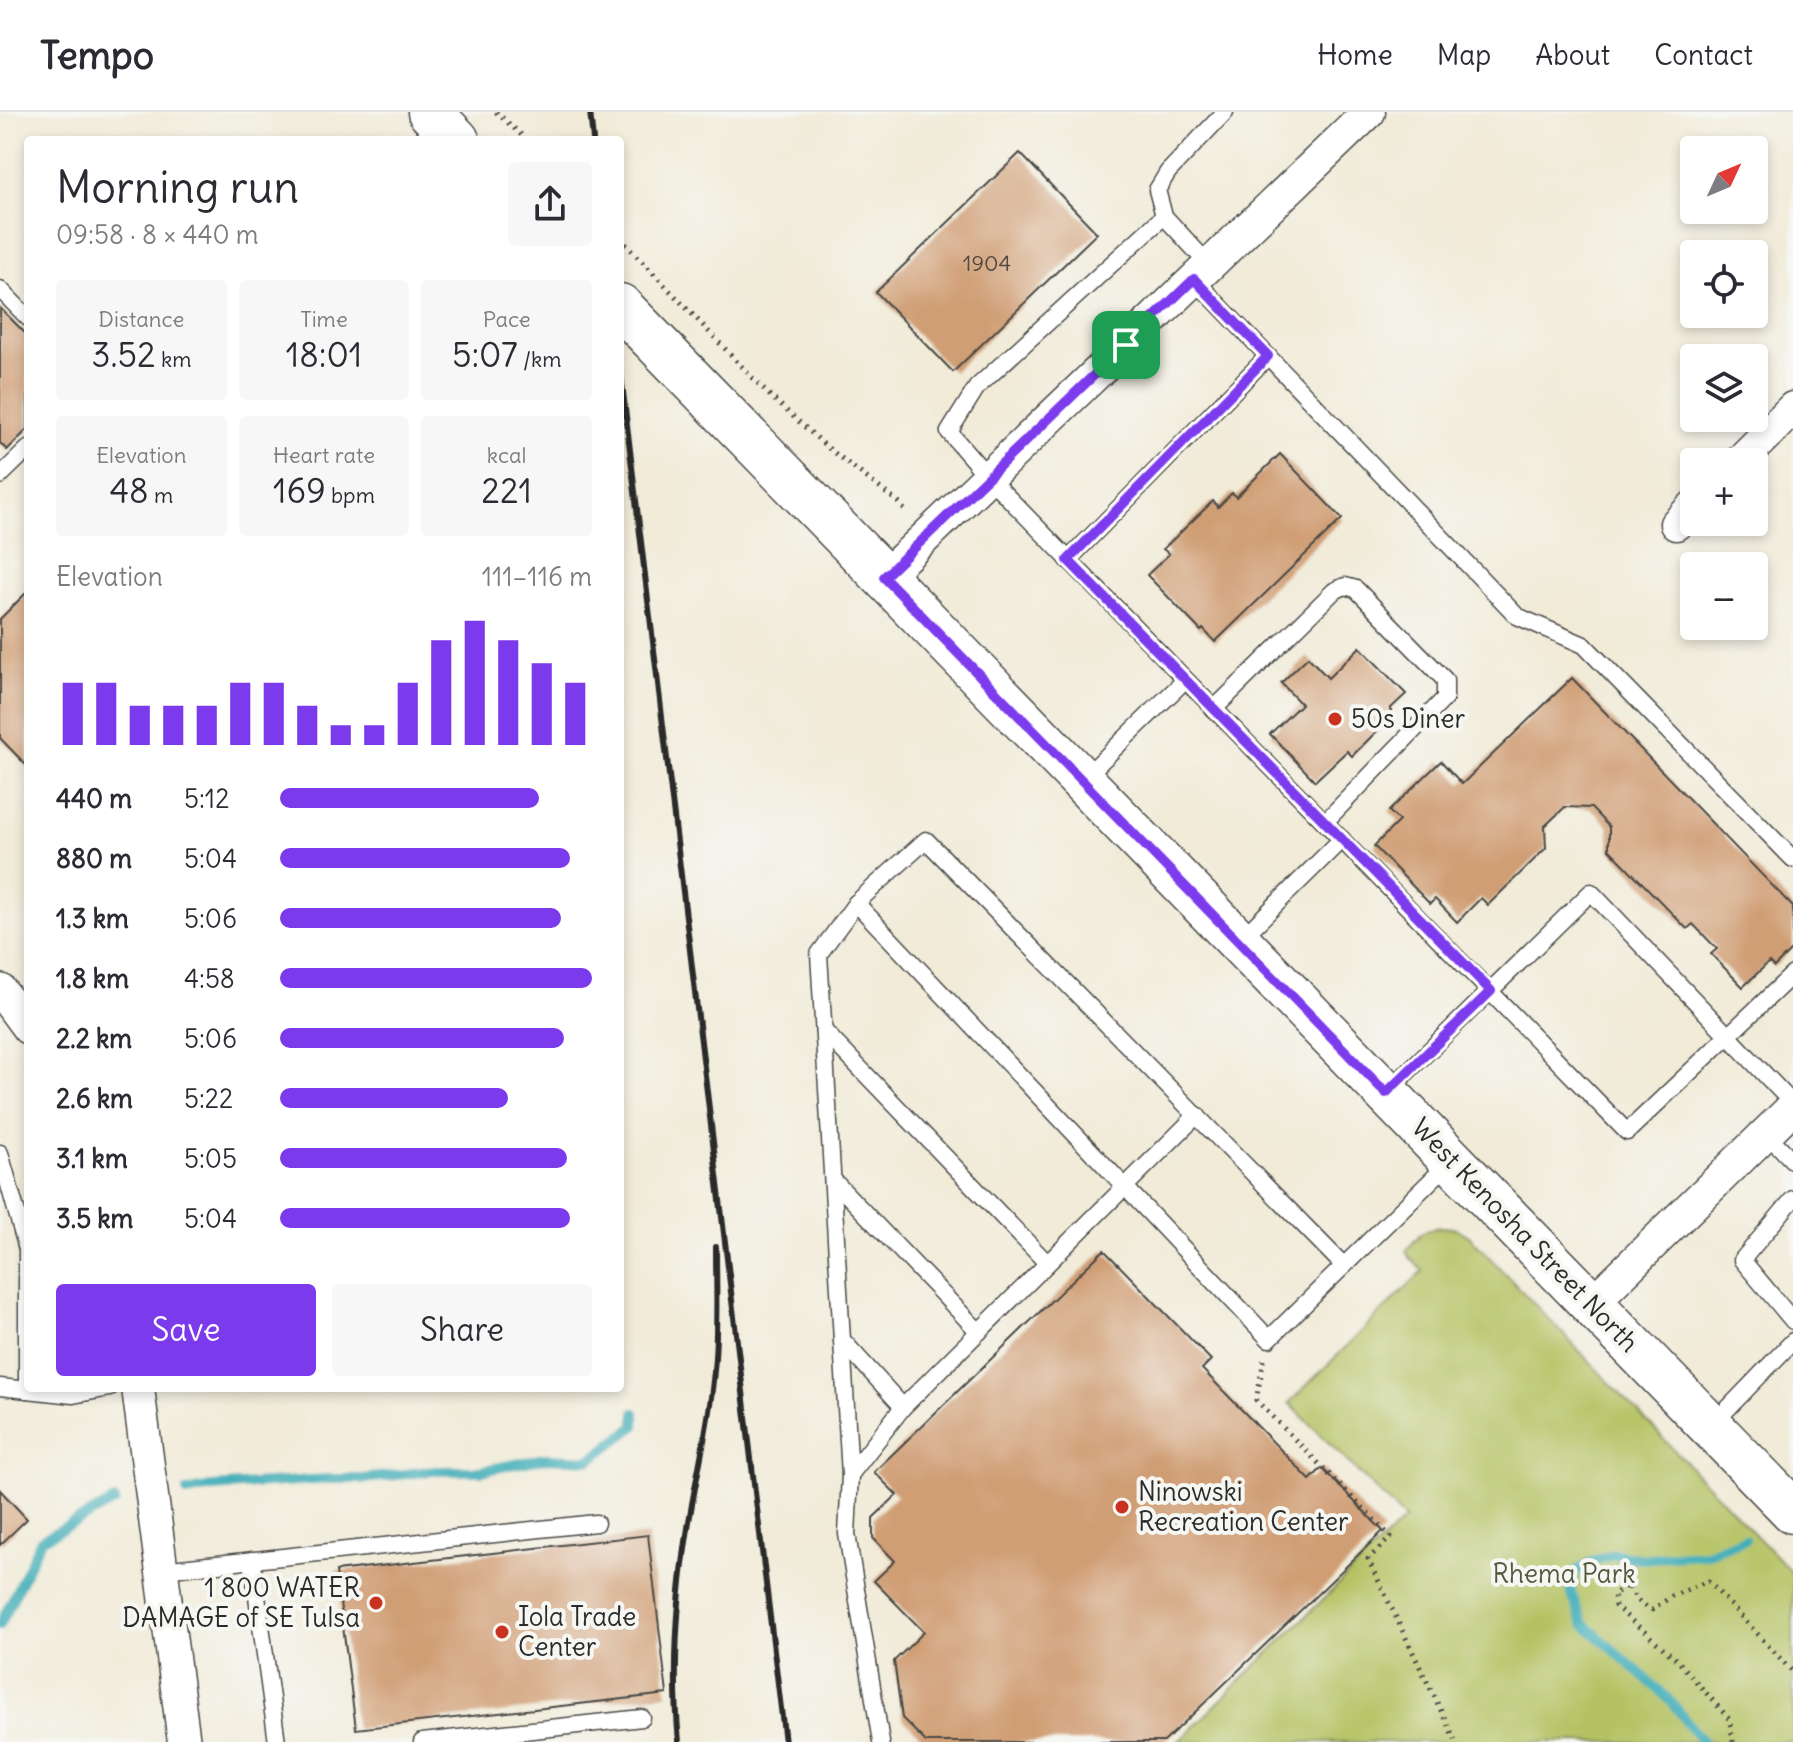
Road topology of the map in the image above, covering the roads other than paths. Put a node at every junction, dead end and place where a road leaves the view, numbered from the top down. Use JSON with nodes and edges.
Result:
{"nodes":[{"id":1,"x":430,"y":112,"type":"edge"},
{"id":2,"x":1225,"y":112,"type":"edge"},
{"id":3,"x":1369,"y":112,"type":"edge"},
{"id":4,"x":453,"y":136,"type":"edge"},
{"id":5,"x":1164,"y":216,"type":"junction"},
{"id":6,"x":1202,"y":272,"type":"junction"},
{"id":7,"x":0,"y":289,"type":"edge"},
{"id":8,"x":624,"y":310,"type":"edge"},
{"id":9,"x":24,"y":314,"type":"edge"},
{"id":10,"x":1268,"y":356,"type":"junction"},
{"id":11,"x":1793,"y":408,"type":"edge"},
{"id":12,"x":1753,"y":448,"type":"edge"},
{"id":13,"x":24,"y":453,"type":"edge"},
{"id":14,"x":0,"y":476,"type":"edge"},
{"id":15,"x":988,"y":477,"type":"junction"},
{"id":16,"x":1068,"y":560,"type":"junction"},
{"id":17,"x":884,"y":577,"type":"junction"},
{"id":18,"x":1185,"y":680,"type":"junction"},
{"id":19,"x":1214,"y":709,"type":"junction"},
{"id":20,"x":1082,"y":780,"type":"junction"},
{"id":21,"x":1325,"y":822,"type":"junction"},
{"id":22,"x":1342,"y":839,"type":"junction"},
{"id":23,"x":1793,"y":859,"type":"edge"},
{"id":24,"x":856,"y":903,"type":"junction"},
{"id":25,"x":1239,"y":941,"type":"junction"},
{"id":26,"x":1793,"y":974,"type":"edge"},
{"id":27,"x":0,"y":990,"type":"edge"},
{"id":28,"x":1491,"y":991,"type":"junction"},
{"id":29,"x":24,"y":1023,"type":"edge"},
{"id":30,"x":824,"y":1031,"type":"junction"},
{"id":31,"x":1728,"y":1036,"type":"junction"},
{"id":32,"x":1386,"y":1093,"type":"junction"},
{"id":33,"x":1793,"y":1105,"type":"edge"},
{"id":34,"x":1197,"y":1115,"type":"junction"},
{"id":35,"x":1766,"y":1133,"type":"junction"},
{"id":36,"x":0,"y":1153,"type":"edge"},
{"id":37,"x":1452,"y":1160,"type":"junction"},
{"id":38,"x":1793,"y":1161,"type":"edge"},
{"id":39,"x":833,"y":1180,"type":"junction"},
{"id":40,"x":1125,"y":1187,"type":"junction"},
{"id":41,"x":1793,"y":1199,"type":"edge"},
{"id":42,"x":24,"y":1238,"type":"edge"},
{"id":43,"x":1047,"y":1263,"type":"junction"},
{"id":44,"x":1344,"y":1266,"type":"junction"},
{"id":45,"x":1591,"y":1304,"type":"junction"},
{"id":46,"x":1793,"y":1321,"type":"edge"},
{"id":47,"x":979,"y":1332,"type":"junction"},
{"id":48,"x":842,"y":1340,"type":"junction"},
{"id":49,"x":1793,"y":1341,"type":"edge"},
{"id":50,"x":0,"y":1387,"type":"edge"},
{"id":51,"x":24,"y":1390,"type":"edge"},
{"id":52,"x":45,"y":1392,"type":"edge"},
{"id":53,"x":89,"y":1392,"type":"edge"},
{"id":54,"x":139,"y":1392,"type":"edge"},
{"id":55,"x":903,"y":1407,"type":"junction"},
{"id":56,"x":1711,"y":1426,"type":"junction"},
{"id":57,"x":850,"y":1475,"type":"junction"},
{"id":58,"x":1793,"y":1511,"type":"edge"},
{"id":59,"x":596,"y":1523,"type":"dead end"},
{"id":60,"x":252,"y":1560,"type":"junction"},
{"id":61,"x":162,"y":1570,"type":"junction"},
{"id":62,"x":642,"y":1718,"type":"dead end"},
{"id":63,"x":184,"y":1742,"type":"edge"},
{"id":64,"x":277,"y":1742,"type":"edge"},
{"id":65,"x":422,"y":1742,"type":"edge"},
{"id":66,"x":881,"y":1742,"type":"edge"}],
"edges":[{"from":1,"to":4,"type":"main road"},
{"from":2,"to":5,"type":"lane"},
{"from":3,"to":6,"type":"street"},
{"from":5,"to":6,"type":"lane"},
{"from":5,"to":15,"type":"lane"},
{"from":6,"to":10,"type":"lane"},
{"from":6,"to":15,"type":"street"},
{"from":7,"to":9,"type":"lane"},
{"from":8,"to":17,"type":"main road","name":"West Kenosha Street North"},
{"from":10,"to":16,"type":"lane"},
{"from":10,"to":23,"type":"lane"},
{"from":11,"to":12,"type":"street"},
{"from":13,"to":14,"type":"lane"},
{"from":15,"to":16,"type":"lane"},
{"from":15,"to":17,"type":"street"},
{"from":16,"to":18,"type":"lane"},
{"from":17,"to":20,"type":"main road","name":"West Kenosha Street North"},
{"from":18,"to":19,"type":"lane"},
{"from":18,"to":20,"type":"lane"},
{"from":19,"to":21,"type":"lane"},
{"from":19,"to":21,"type":"lane"},
{"from":20,"to":25,"type":"main road","name":"West Kenosha Street North"},
{"from":21,"to":22,"type":"lane"},
{"from":22,"to":25,"type":"lane"},
{"from":22,"to":28,"type":"lane"},
{"from":24,"to":30,"type":"lane"},
{"from":24,"to":34,"type":"lane"},
{"from":24,"to":40,"type":"lane"},
{"from":25,"to":32,"type":"main road","name":"West Kenosha Street North"},
{"from":26,"to":31,"type":"lane"},
{"from":27,"to":29,"type":"street"},
{"from":28,"to":31,"type":"lane"},
{"from":28,"to":31,"type":"lane"},
{"from":28,"to":32,"type":"lane"},
{"from":30,"to":39,"type":"lane"},
{"from":30,"to":43,"type":"lane"},
{"from":31,"to":33,"type":"lane"},
{"from":32,"to":37,"type":"main road","name":"West Kenosha Street North"},
{"from":33,"to":35,"type":"street"},
{"from":34,"to":40,"type":"lane"},
{"from":34,"to":44,"type":"lane"},
{"from":35,"to":38,"type":"lane"},
{"from":35,"to":45,"type":"street"},
{"from":36,"to":42,"type":"lane"},
{"from":37,"to":44,"type":"lane"},
{"from":37,"to":45,"type":"main road","name":"West Kenosha Street North"},
{"from":39,"to":47,"type":"lane"},
{"from":39,"to":48,"type":"lane"},
{"from":40,"to":43,"type":"lane"},
{"from":40,"to":44,"type":"lane"},
{"from":41,"to":46,"type":"lane"},
{"from":43,"to":47,"type":"lane"},
{"from":45,"to":56,"type":"main road","name":"West Kenosha Street North"},
{"from":47,"to":55,"type":"lane"},
{"from":48,"to":55,"type":"lane"},
{"from":48,"to":57,"type":"lane"},
{"from":49,"to":56,"type":"lane"},
{"from":50,"to":51,"type":"lane"},
{"from":52,"to":53,"type":"lane"},
{"from":54,"to":61,"type":"street"},
{"from":55,"to":57,"type":"lane"},
{"from":56,"to":58,"type":"main road","name":"West Kenosha Street North"},
{"from":57,"to":66,"type":"lane"},
{"from":59,"to":60,"type":"lane"},
{"from":60,"to":61,"type":"lane"},
{"from":60,"to":64,"type":"lane"},
{"from":61,"to":63,"type":"street"},
{"from":62,"to":65,"type":"lane"}]}
